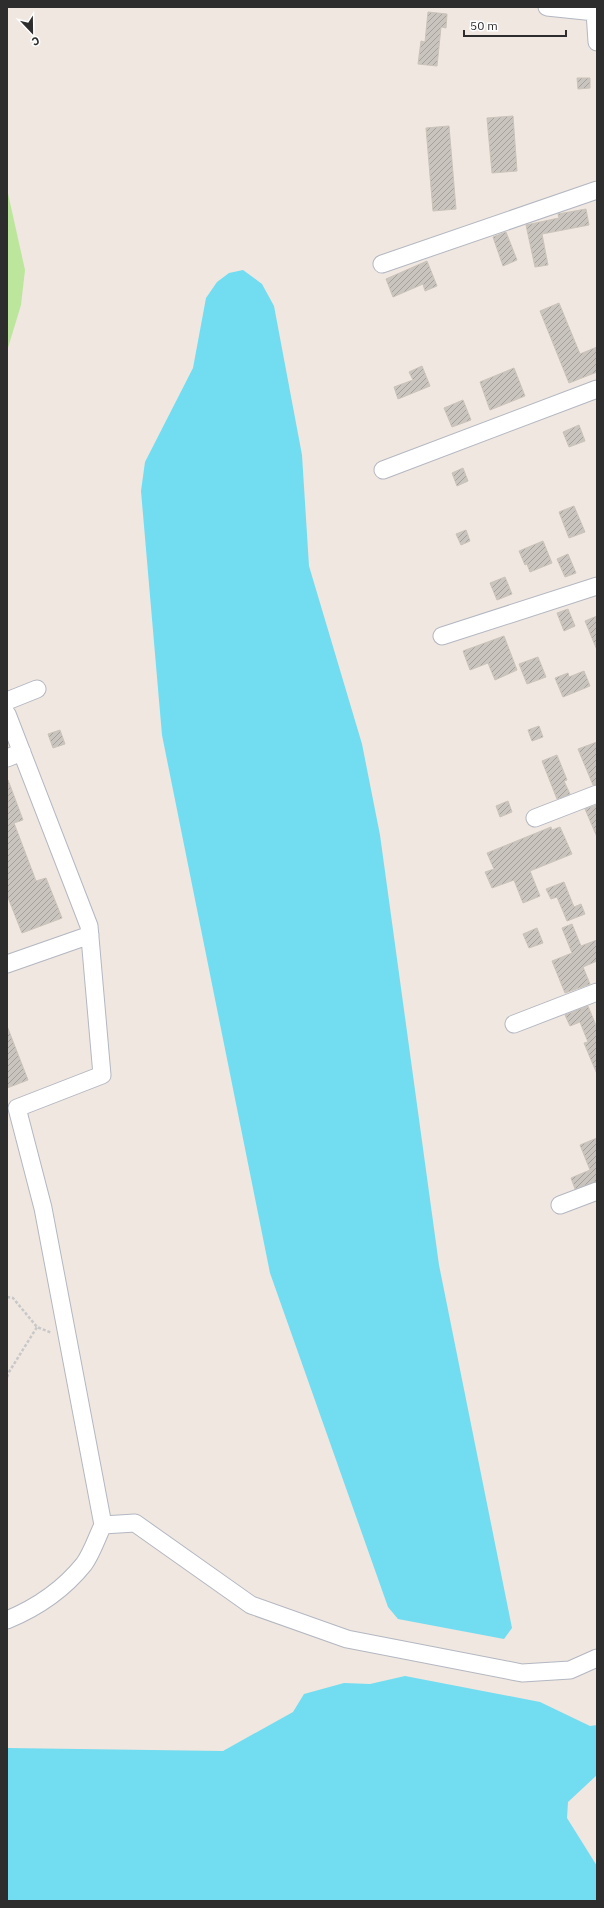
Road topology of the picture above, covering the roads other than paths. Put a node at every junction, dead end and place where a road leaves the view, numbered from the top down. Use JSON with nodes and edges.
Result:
{"nodes":[{"id":1,"x":547,"y":7,"type":"edge"},
{"id":2,"x":595,"y":10,"type":"edge"},
{"id":3,"x":597,"y":42,"type":"edge"},
{"id":4,"x":597,"y":190,"type":"edge"},
{"id":5,"x":382,"y":264,"type":"dead end"},
{"id":6,"x":597,"y":389,"type":"edge"},
{"id":7,"x":383,"y":470,"type":"dead end"},
{"id":8,"x":597,"y":586,"type":"edge"},
{"id":9,"x":442,"y":636,"type":"dead end"},
{"id":10,"x":36,"y":689,"type":"dead end"},
{"id":11,"x":7,"y":700,"type":"edge"},
{"id":12,"x":7,"y":714,"type":"edge"},
{"id":13,"x":14,"y":755,"type":"edge"},
{"id":14,"x":597,"y":794,"type":"edge"},
{"id":15,"x":535,"y":818,"type":"dead end"},
{"id":16,"x":90,"y":935,"type":"junction"},
{"id":17,"x":7,"y":964,"type":"edge"},
{"id":18,"x":597,"y":992,"type":"edge"},
{"id":19,"x":514,"y":1024,"type":"dead end"},
{"id":20,"x":597,"y":1192,"type":"edge"},
{"id":21,"x":560,"y":1205,"type":"dead end"},
{"id":22,"x":103,"y":1525,"type":"junction"},
{"id":23,"x":7,"y":1620,"type":"edge"},
{"id":24,"x":597,"y":1658,"type":"edge"}],
"edges":[{"from":1,"to":2,"type":"lane"},
{"from":2,"to":3,"type":"lane"},
{"from":4,"to":5,"type":"lane"},
{"from":6,"to":7,"type":"lane"},
{"from":8,"to":9,"type":"lane"},
{"from":10,"to":11,"type":"lane"},
{"from":12,"to":13,"type":"lane"},
{"from":13,"to":16,"type":"lane"},
{"from":14,"to":15,"type":"lane"},
{"from":16,"to":17,"type":"lane"},
{"from":16,"to":22,"type":"lane"},
{"from":18,"to":19,"type":"lane"},
{"from":20,"to":21,"type":"lane"},
{"from":22,"to":23,"type":"lane"},
{"from":22,"to":24,"type":"lane"}]}
